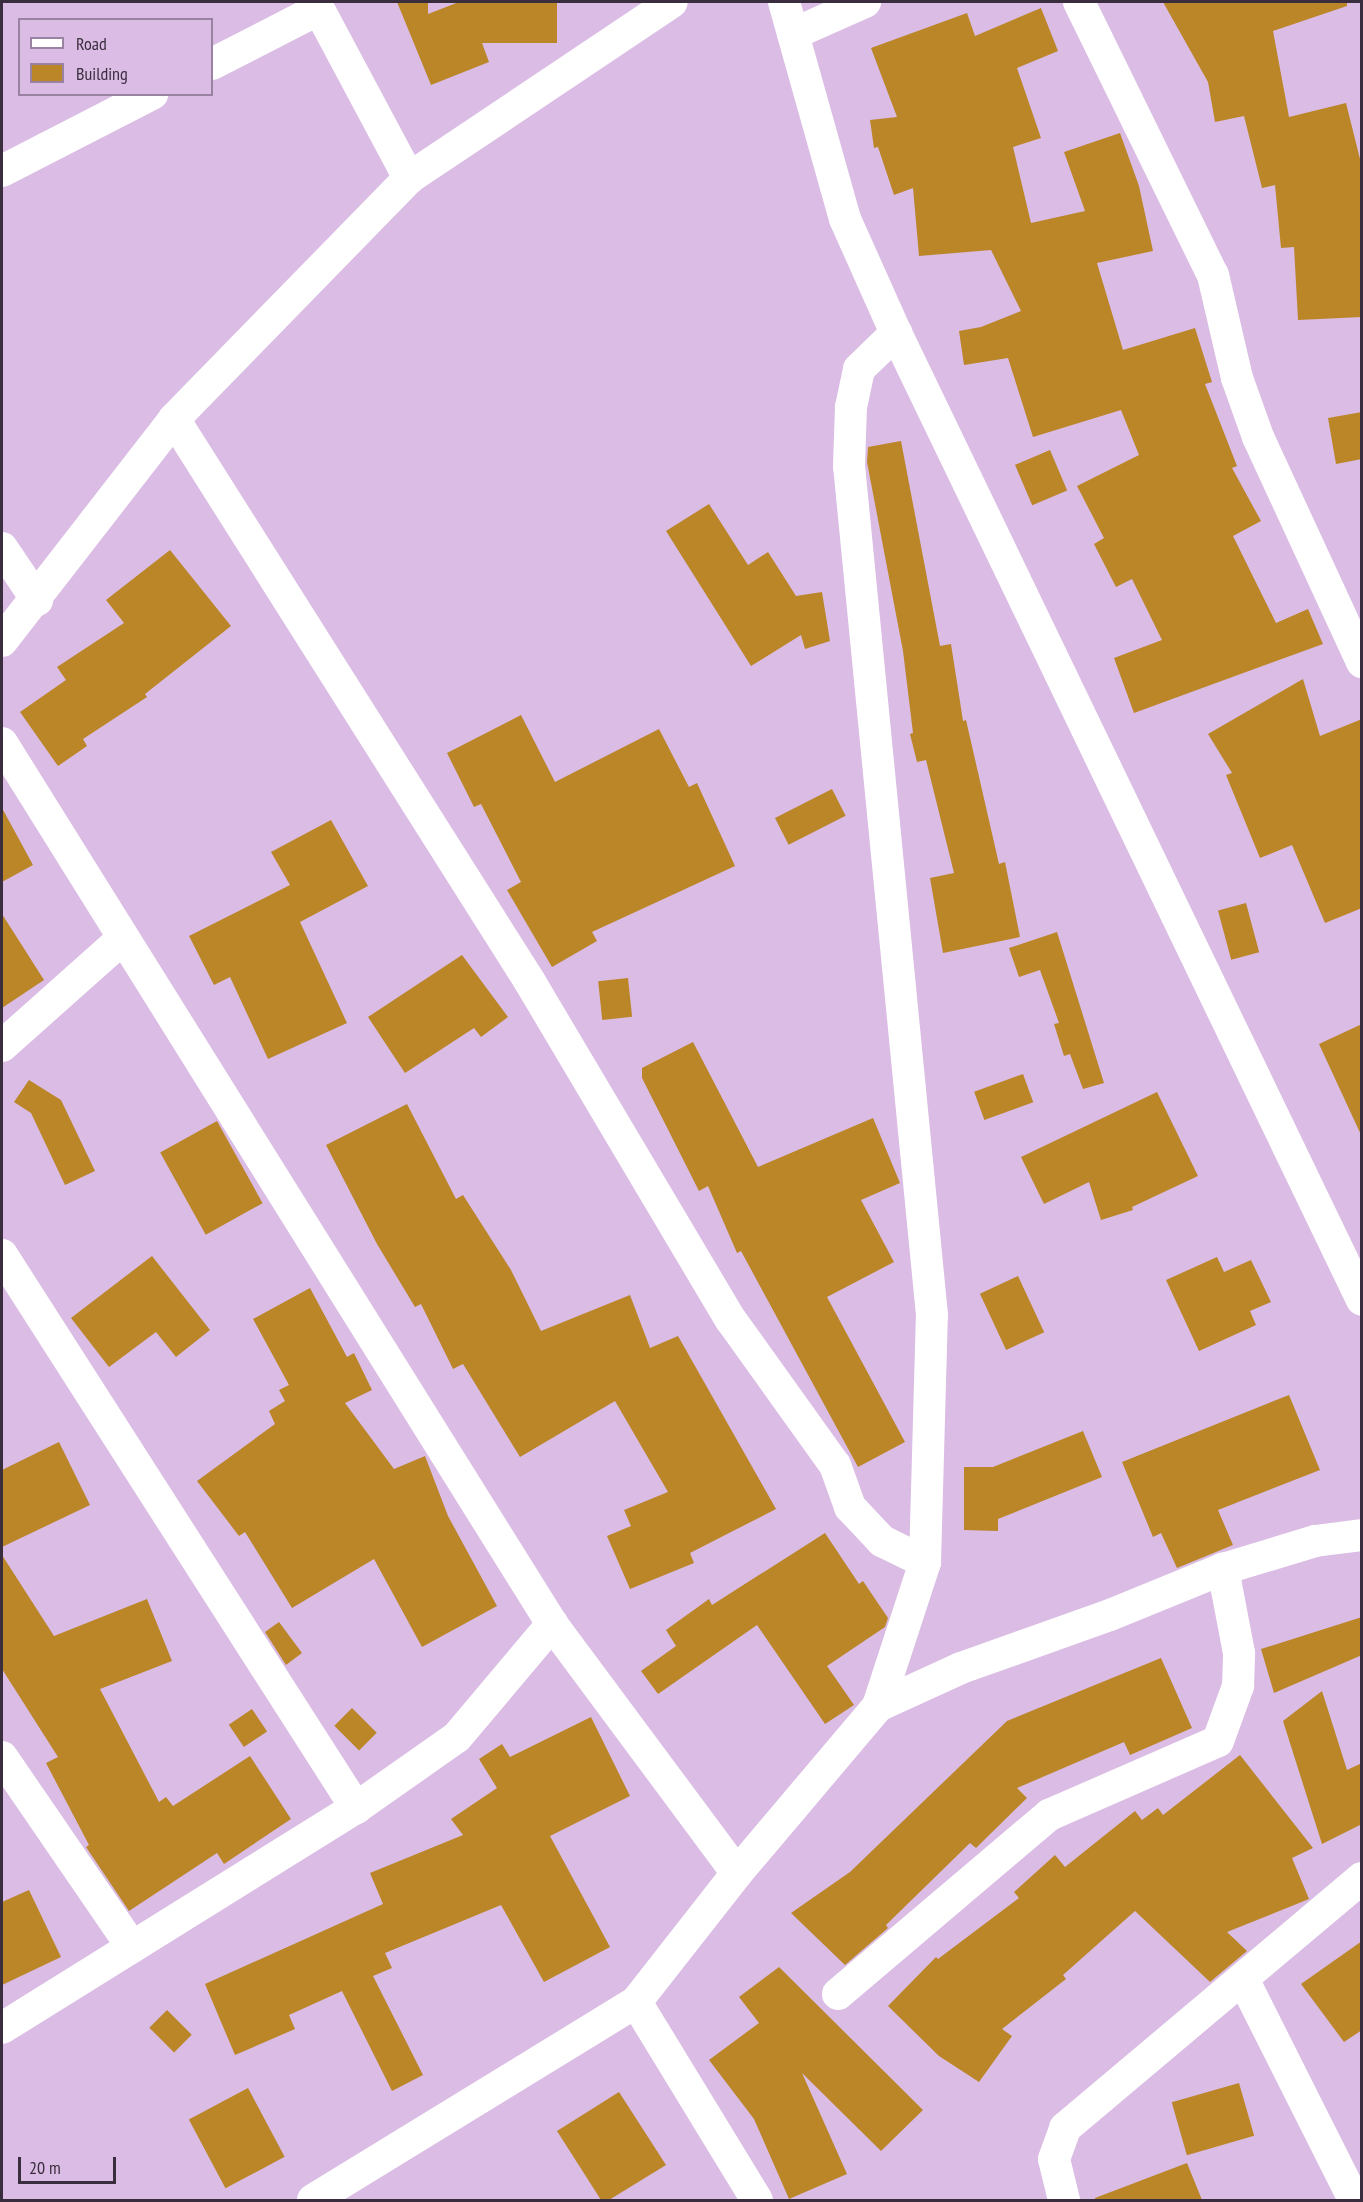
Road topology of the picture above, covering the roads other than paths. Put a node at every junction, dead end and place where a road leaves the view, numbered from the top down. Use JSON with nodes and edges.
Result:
{"nodes":[{"id":1,"x":672,"y":2,"type":"edge"},
{"id":2,"x":784,"y":2,"type":"edge"},
{"id":3,"x":866,"y":2,"type":"edge"},
{"id":4,"x":1079,"y":2,"type":"edge"},
{"id":5,"x":317,"y":5,"type":"edge"},
{"id":6,"x":794,"y":34,"type":"junction"},
{"id":7,"x":213,"y":63,"type":"edge"},
{"id":8,"x":148,"y":96,"type":"edge"},
{"id":9,"x":2,"y":171,"type":"edge"},
{"id":10,"x":409,"y":177,"type":"junction"},
{"id":11,"x":896,"y":333,"type":"junction"},
{"id":12,"x":174,"y":419,"type":"junction"},
{"id":13,"x":2,"y":548,"type":"edge"},
{"id":14,"x":37,"y":600,"type":"junction"},
{"id":15,"x":2,"y":641,"type":"edge"},
{"id":16,"x":1362,"y":662,"type":"edge"},
{"id":17,"x":2,"y":743,"type":"edge"},
{"id":18,"x":121,"y":940,"type":"junction"},
{"id":19,"x":2,"y":1046,"type":"edge"},
{"id":20,"x":2,"y":1255,"type":"edge"},
{"id":21,"x":1362,"y":1299,"type":"edge"},
{"id":22,"x":1362,"y":1535,"type":"edge"},
{"id":23,"x":925,"y":1562,"type":"junction"},
{"id":24,"x":1223,"y":1569,"type":"junction"},
{"id":25,"x":552,"y":1624,"type":"junction"},
{"id":26,"x":878,"y":1706,"type":"junction"},
{"id":27,"x":2,"y":1757,"type":"edge"},
{"id":28,"x":356,"y":1808,"type":"junction"},
{"id":29,"x":737,"y":1874,"type":"junction"},
{"id":30,"x":1362,"y":1878,"type":"edge"},
{"id":31,"x":132,"y":1947,"type":"junction"},
{"id":32,"x":1244,"y":1981,"type":"junction"},
{"id":33,"x":838,"y":1994,"type":"dead end"},
{"id":34,"x":636,"y":2002,"type":"junction"},
{"id":35,"x":2,"y":2028,"type":"edge"},
{"id":36,"x":313,"y":2200,"type":"edge"},
{"id":37,"x":757,"y":2200,"type":"edge"},
{"id":38,"x":1064,"y":2200,"type":"edge"},
{"id":39,"x":1354,"y":2200,"type":"edge"}],
"edges":[{"from":1,"to":10,"type":"street"},
{"from":2,"to":6,"type":"street"},
{"from":3,"to":6,"type":"street"},
{"from":4,"to":16,"type":"street"},
{"from":5,"to":7,"type":"street"},
{"from":5,"to":10,"type":"street"},
{"from":6,"to":11,"type":"street"},
{"from":8,"to":9,"type":"street"},
{"from":10,"to":12,"type":"street"},
{"from":11,"to":21,"type":"street"},
{"from":11,"to":23,"type":"street"},
{"from":12,"to":14,"type":"street"},
{"from":12,"to":23,"type":"street"},
{"from":13,"to":14,"type":"street"},
{"from":14,"to":15,"type":"street"},
{"from":17,"to":18,"type":"street"},
{"from":18,"to":19,"type":"street"},
{"from":18,"to":25,"type":"street"},
{"from":20,"to":28,"type":"street"},
{"from":22,"to":24,"type":"street"},
{"from":23,"to":26,"type":"street"},
{"from":24,"to":26,"type":"street"},
{"from":24,"to":33,"type":"street"},
{"from":25,"to":28,"type":"street"},
{"from":25,"to":29,"type":"street"},
{"from":26,"to":29,"type":"street"},
{"from":27,"to":31,"type":"street"},
{"from":28,"to":31,"type":"street"},
{"from":29,"to":34,"type":"street"},
{"from":30,"to":32,"type":"street"},
{"from":31,"to":35,"type":"street"},
{"from":32,"to":38,"type":"street"},
{"from":32,"to":39,"type":"street"},
{"from":34,"to":36,"type":"street"},
{"from":34,"to":37,"type":"street"}]}
